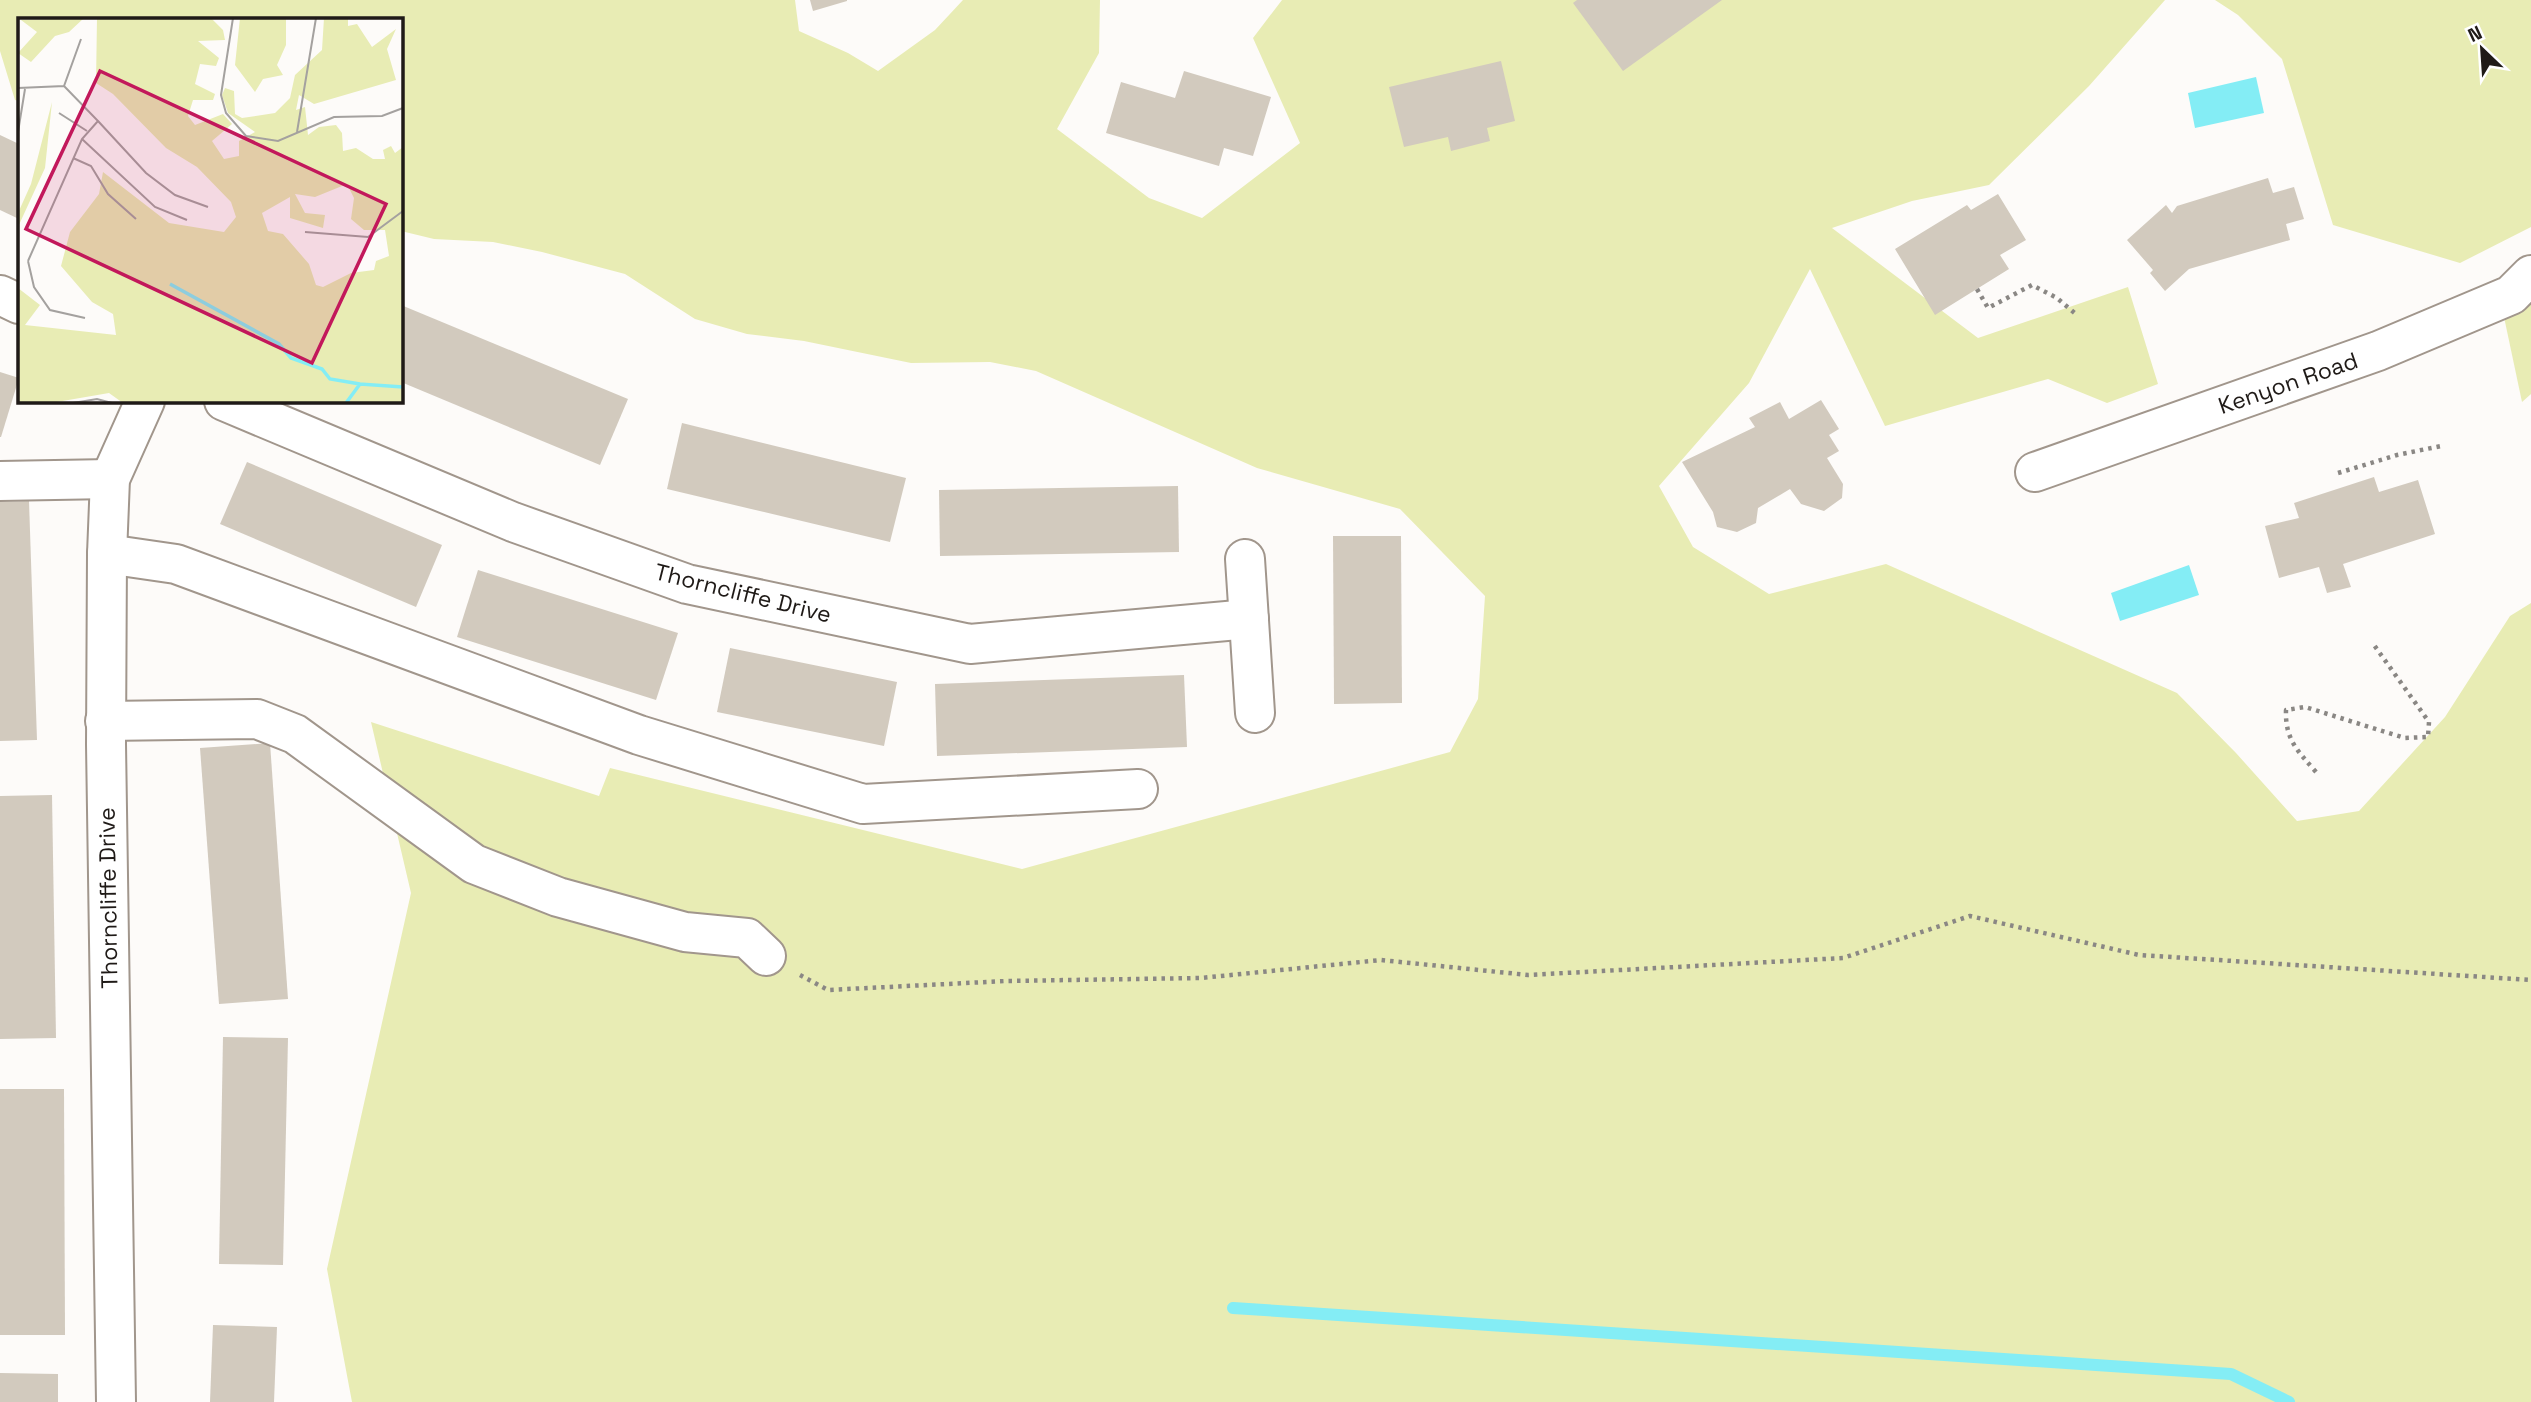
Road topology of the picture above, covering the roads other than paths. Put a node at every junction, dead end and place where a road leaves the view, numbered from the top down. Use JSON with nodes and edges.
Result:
{"nodes":[{"id":1,"x":2531,"y":275,"type":"edge"},
{"id":2,"x":0,"y":295,"type":"edge"},
{"id":3,"x":18,"y":304,"type":"edge"},
{"id":4,"x":145,"y":402,"type":"edge"},
{"id":5,"x":226,"y":402,"type":"edge"},
{"id":6,"x":2035,"y":472,"type":"dead end"},
{"id":7,"x":110,"y":479,"type":"junction"},
{"id":8,"x":0,"y":481,"type":"edge"},
{"id":9,"x":107,"y":554,"type":"junction"},
{"id":10,"x":1245,"y":559,"type":"dead end"},
{"id":11,"x":1249,"y":619,"type":"junction"},
{"id":12,"x":1255,"y":713,"type":"dead end"},
{"id":13,"x":106,"y":721,"type":"junction"},
{"id":14,"x":1138,"y":789,"type":"dead end"},
{"id":15,"x":766,"y":956,"type":"road end"},
{"id":16,"x":117,"y":1402,"type":"edge"}],
"edges":[{"from":1,"to":6,"type":"street","name":"Kenyon Road"},
{"from":2,"to":3,"type":"street"},
{"from":4,"to":7,"type":"street","name":"Thorncliffe Drive"},
{"from":5,"to":11,"type":"street","name":"Thorncliffe Drive"},
{"from":7,"to":8,"type":"street"},
{"from":7,"to":9,"type":"street","name":"Thorncliffe Drive"},
{"from":9,"to":13,"type":"street","name":"Thorncliffe Drive"},
{"from":9,"to":14,"type":"street"},
{"from":10,"to":11,"type":"street"},
{"from":11,"to":12,"type":"street"},
{"from":13,"to":15,"type":"street"},
{"from":13,"to":16,"type":"street","name":"Thorncliffe Drive"}]}
